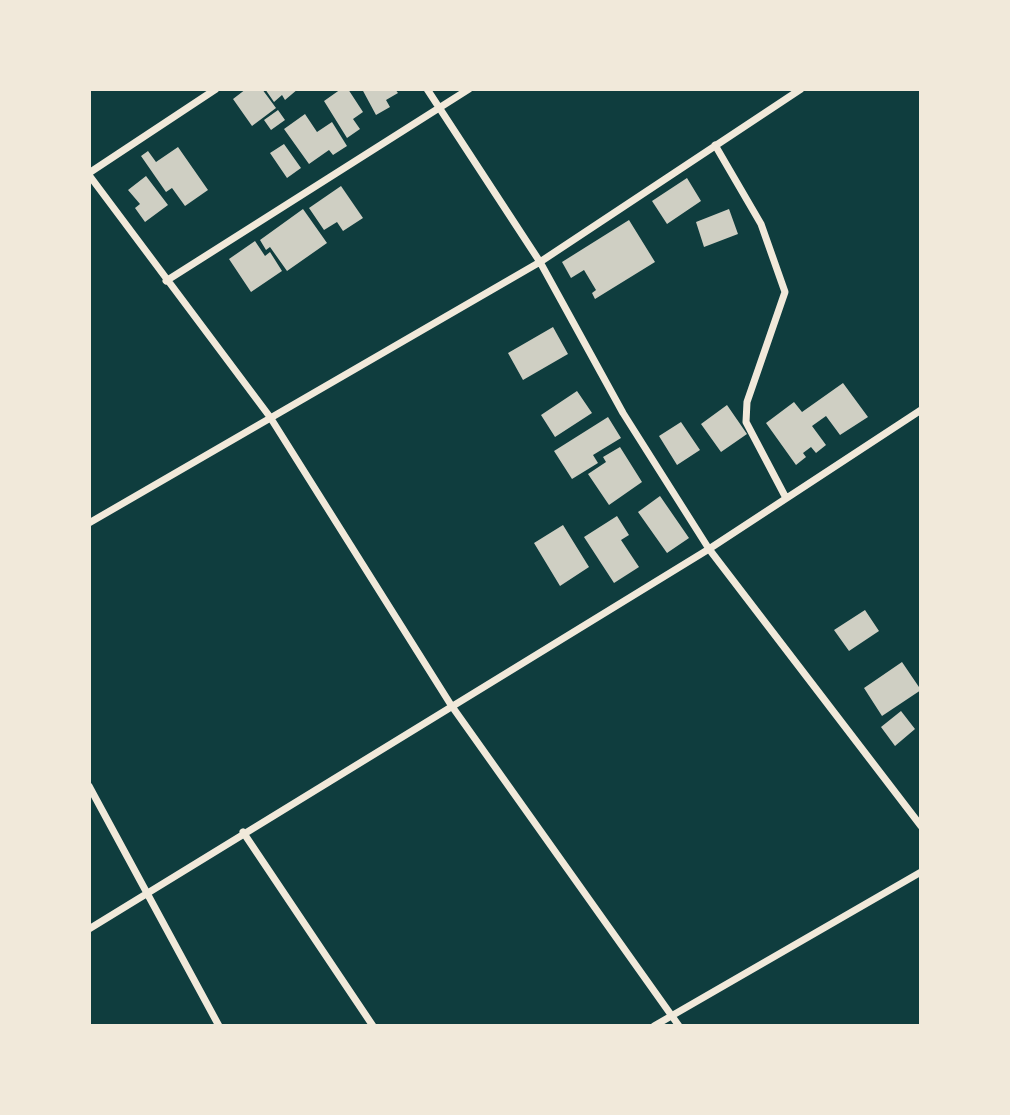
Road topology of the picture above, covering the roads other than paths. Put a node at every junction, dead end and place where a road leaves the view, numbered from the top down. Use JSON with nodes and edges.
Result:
{"nodes":[{"id":1,"x":216,"y":89,"type":"edge"},
{"id":2,"x":427,"y":89,"type":"edge"},
{"id":3,"x":469,"y":89,"type":"edge"},
{"id":4,"x":801,"y":89,"type":"edge"},
{"id":5,"x":440,"y":108,"type":"junction"},
{"id":6,"x":715,"y":145,"type":"junction"},
{"id":7,"x":89,"y":174,"type":"edge"},
{"id":8,"x":540,"y":262,"type":"junction"},
{"id":9,"x":166,"y":281,"type":"junction"},
{"id":10,"x":921,"y":410,"type":"edge"},
{"id":11,"x":270,"y":417,"type":"junction"},
{"id":12,"x":786,"y":498,"type":"junction"},
{"id":13,"x":89,"y":523,"type":"edge"},
{"id":14,"x":709,"y":548,"type":"junction"},
{"id":15,"x":451,"y":705,"type":"junction"},
{"id":16,"x":89,"y":786,"type":"edge"},
{"id":17,"x":921,"y":826,"type":"edge"},
{"id":18,"x":243,"y":832,"type":"junction"},
{"id":19,"x":921,"y":872,"type":"edge"},
{"id":20,"x":146,"y":893,"type":"junction"},
{"id":21,"x":89,"y":929,"type":"edge"},
{"id":22,"x":672,"y":1015,"type":"junction"},
{"id":23,"x":219,"y":1026,"type":"edge"},
{"id":24,"x":373,"y":1026,"type":"edge"},
{"id":25,"x":654,"y":1026,"type":"edge"},
{"id":26,"x":679,"y":1026,"type":"edge"}],
"edges":[{"from":1,"to":7,"type":"street"},
{"from":2,"to":5,"type":"street"},
{"from":3,"to":5,"type":"street"},
{"from":4,"to":6,"type":"street"},
{"from":5,"to":8,"type":"street"},
{"from":5,"to":9,"type":"street"},
{"from":6,"to":8,"type":"street"},
{"from":6,"to":12,"type":"street"},
{"from":7,"to":9,"type":"street"},
{"from":8,"to":11,"type":"street"},
{"from":8,"to":14,"type":"street"},
{"from":9,"to":11,"type":"street"},
{"from":10,"to":12,"type":"street"},
{"from":11,"to":13,"type":"street"},
{"from":11,"to":15,"type":"street"},
{"from":12,"to":14,"type":"street"},
{"from":14,"to":15,"type":"street"},
{"from":14,"to":17,"type":"street"},
{"from":15,"to":18,"type":"street"},
{"from":15,"to":22,"type":"street"},
{"from":16,"to":20,"type":"street"},
{"from":18,"to":20,"type":"street"},
{"from":18,"to":24,"type":"street"},
{"from":19,"to":22,"type":"street"},
{"from":20,"to":21,"type":"street"},
{"from":20,"to":23,"type":"street"},
{"from":22,"to":25,"type":"street"},
{"from":22,"to":26,"type":"street"}]}
